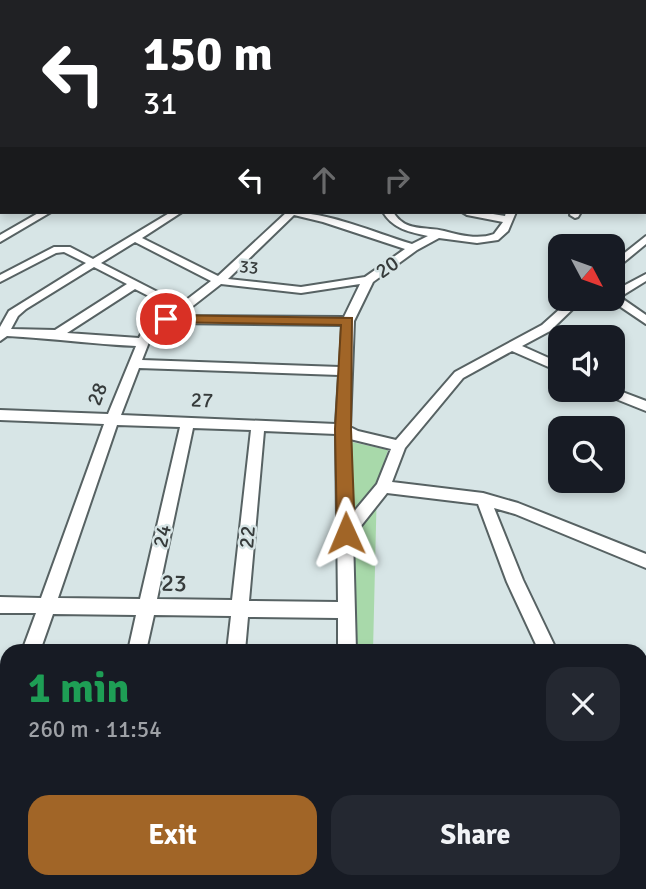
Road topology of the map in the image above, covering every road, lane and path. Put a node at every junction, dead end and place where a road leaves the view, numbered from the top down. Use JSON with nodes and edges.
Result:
{"nodes":[{"id":1,"x":43,"y":214,"type":"edge"},
{"id":2,"x":174,"y":214,"type":"edge"},
{"id":3,"x":290,"y":214,"type":"edge"},
{"id":4,"x":300,"y":214,"type":"edge"},
{"id":5,"x":389,"y":214,"type":"edge"},
{"id":6,"x":488,"y":214,"type":"edge"},
{"id":7,"x":510,"y":216,"type":"edge"},
{"id":8,"x":441,"y":233,"type":"junction"},
{"id":9,"x":0,"y":239,"type":"edge"},
{"id":10,"x":136,"y":239,"type":"junction"},
{"id":11,"x":646,"y":239,"type":"edge"},
{"id":12,"x":413,"y":248,"type":"junction"},
{"id":13,"x":625,"y":258,"type":"edge"},
{"id":14,"x":94,"y":263,"type":"junction"},
{"id":15,"x":646,"y":277,"type":"edge"},
{"id":16,"x":0,"y":279,"type":"edge"},
{"id":17,"x":368,"y":280,"type":"junction"},
{"id":18,"x":219,"y":281,"type":"junction"},
{"id":19,"x":135,"y":284,"type":"junction"},
{"id":20,"x":625,"y":289,"type":"edge"},
{"id":21,"x":625,"y":305,"type":"edge"},
{"id":22,"x":181,"y":308,"type":"junction"},
{"id":23,"x":564,"y":312,"type":"edge"},
{"id":24,"x":166,"y":319,"type":"junction"},
{"id":25,"x":646,"y":320,"type":"edge"},
{"id":26,"x":348,"y":321,"type":"junction"},
{"id":27,"x":57,"y":334,"type":"junction"},
{"id":28,"x":1,"y":335,"type":"edge"},
{"id":29,"x":143,"y":342,"type":"junction"},
{"id":30,"x":511,"y":346,"type":"junction"},
{"id":31,"x":548,"y":363,"type":"edge"},
{"id":32,"x":133,"y":364,"type":"junction"},
{"id":33,"x":346,"y":371,"type":"junction"},
{"id":34,"x":625,"y":398,"type":"edge"},
{"id":35,"x":646,"y":406,"type":"edge"},
{"id":36,"x":0,"y":415,"type":"edge"},
{"id":37,"x":113,"y":418,"type":"junction"},
{"id":38,"x":188,"y":421,"type":"junction"},
{"id":39,"x":258,"y":424,"type":"junction"},
{"id":40,"x":343,"y":429,"type":"junction"},
{"id":41,"x":400,"y":446,"type":"junction"},
{"id":42,"x":383,"y":487,"type":"junction"},
{"id":43,"x":483,"y":499,"type":"junction"},
{"id":44,"x":346,"y":533,"type":"junction"},
{"id":45,"x":646,"y":561,"type":"edge"},
{"id":46,"x":0,"y":605,"type":"edge"},
{"id":47,"x":45,"y":606,"type":"junction"},
{"id":48,"x":145,"y":607,"type":"junction"},
{"id":49,"x":240,"y":608,"type":"junction"},
{"id":50,"x":348,"y":610,"type":"junction"},
{"id":51,"x":33,"y":644,"type":"edge"},
{"id":52,"x":138,"y":644,"type":"edge"},
{"id":53,"x":237,"y":644,"type":"edge"},
{"id":54,"x":347,"y":644,"type":"edge"},
{"id":55,"x":545,"y":644,"type":"edge"}],
"edges":[{"from":1,"to":9,"type":"street"},
{"from":2,"to":10,"type":"street"},
{"from":3,"to":18,"type":"street","name":"28"},
{"from":4,"to":12,"type":"street"},
{"from":5,"to":8,"type":"street"},
{"from":6,"to":7,"type":"street"},
{"from":7,"to":8,"type":"street"},
{"from":8,"to":12,"type":"street","name":"20"},
{"from":10,"to":14,"type":"street"},
{"from":10,"to":18,"type":"street","name":"33"},
{"from":11,"to":13,"type":"street"},
{"from":12,"to":17,"type":"street","name":"20"},
{"from":14,"to":16,"type":"street"},
{"from":14,"to":19,"type":"street"},
{"from":14,"to":28,"type":"street"},
{"from":15,"to":20,"type":"street"},
{"from":17,"to":18,"type":"street","name":"33"},
{"from":17,"to":26,"type":"street","name":"20"},
{"from":18,"to":22,"type":"street","name":"28"},
{"from":19,"to":22,"type":"street"},
{"from":19,"to":27,"type":"street"},
{"from":21,"to":25,"type":"street"},
{"from":22,"to":24,"type":"street","name":"28"},
{"from":23,"to":30,"type":"street"},
{"from":24,"to":26,"type":"street"},
{"from":24,"to":29,"type":"street","name":"28"},
{"from":26,"to":33,"type":"street","name":"20"},
{"from":27,"to":28,"type":"street"},
{"from":27,"to":29,"type":"street"},
{"from":29,"to":32,"type":"street","name":"28"},
{"from":30,"to":31,"type":"street"},
{"from":30,"to":41,"type":"street"},
{"from":32,"to":33,"type":"street"},
{"from":32,"to":37,"type":"street","name":"28"},
{"from":33,"to":40,"type":"street","name":"20"},
{"from":34,"to":35,"type":"street"},
{"from":36,"to":37,"type":"street","name":"27"},
{"from":37,"to":38,"type":"street","name":"27"},
{"from":37,"to":47,"type":"street","name":"28"},
{"from":38,"to":39,"type":"street","name":"27"},
{"from":38,"to":48,"type":"street","name":"24"},
{"from":39,"to":40,"type":"street","name":"27"},
{"from":39,"to":49,"type":"street","name":"22"},
{"from":40,"to":41,"type":"street","name":"27"},
{"from":40,"to":44,"type":"street","name":"20"},
{"from":41,"to":42,"type":"street"},
{"from":42,"to":43,"type":"street"},
{"from":42,"to":44,"type":"street"},
{"from":43,"to":45,"type":"street"},
{"from":43,"to":55,"type":"street"},
{"from":44,"to":50,"type":"street","name":"20"},
{"from":46,"to":47,"type":"street","name":"23"},
{"from":47,"to":48,"type":"street","name":"23"},
{"from":47,"to":51,"type":"street","name":"28"},
{"from":48,"to":49,"type":"street","name":"23"},
{"from":48,"to":52,"type":"street","name":"24"},
{"from":49,"to":50,"type":"street","name":"23"},
{"from":49,"to":53,"type":"street","name":"22"},
{"from":50,"to":54,"type":"street","name":"20"}]}
